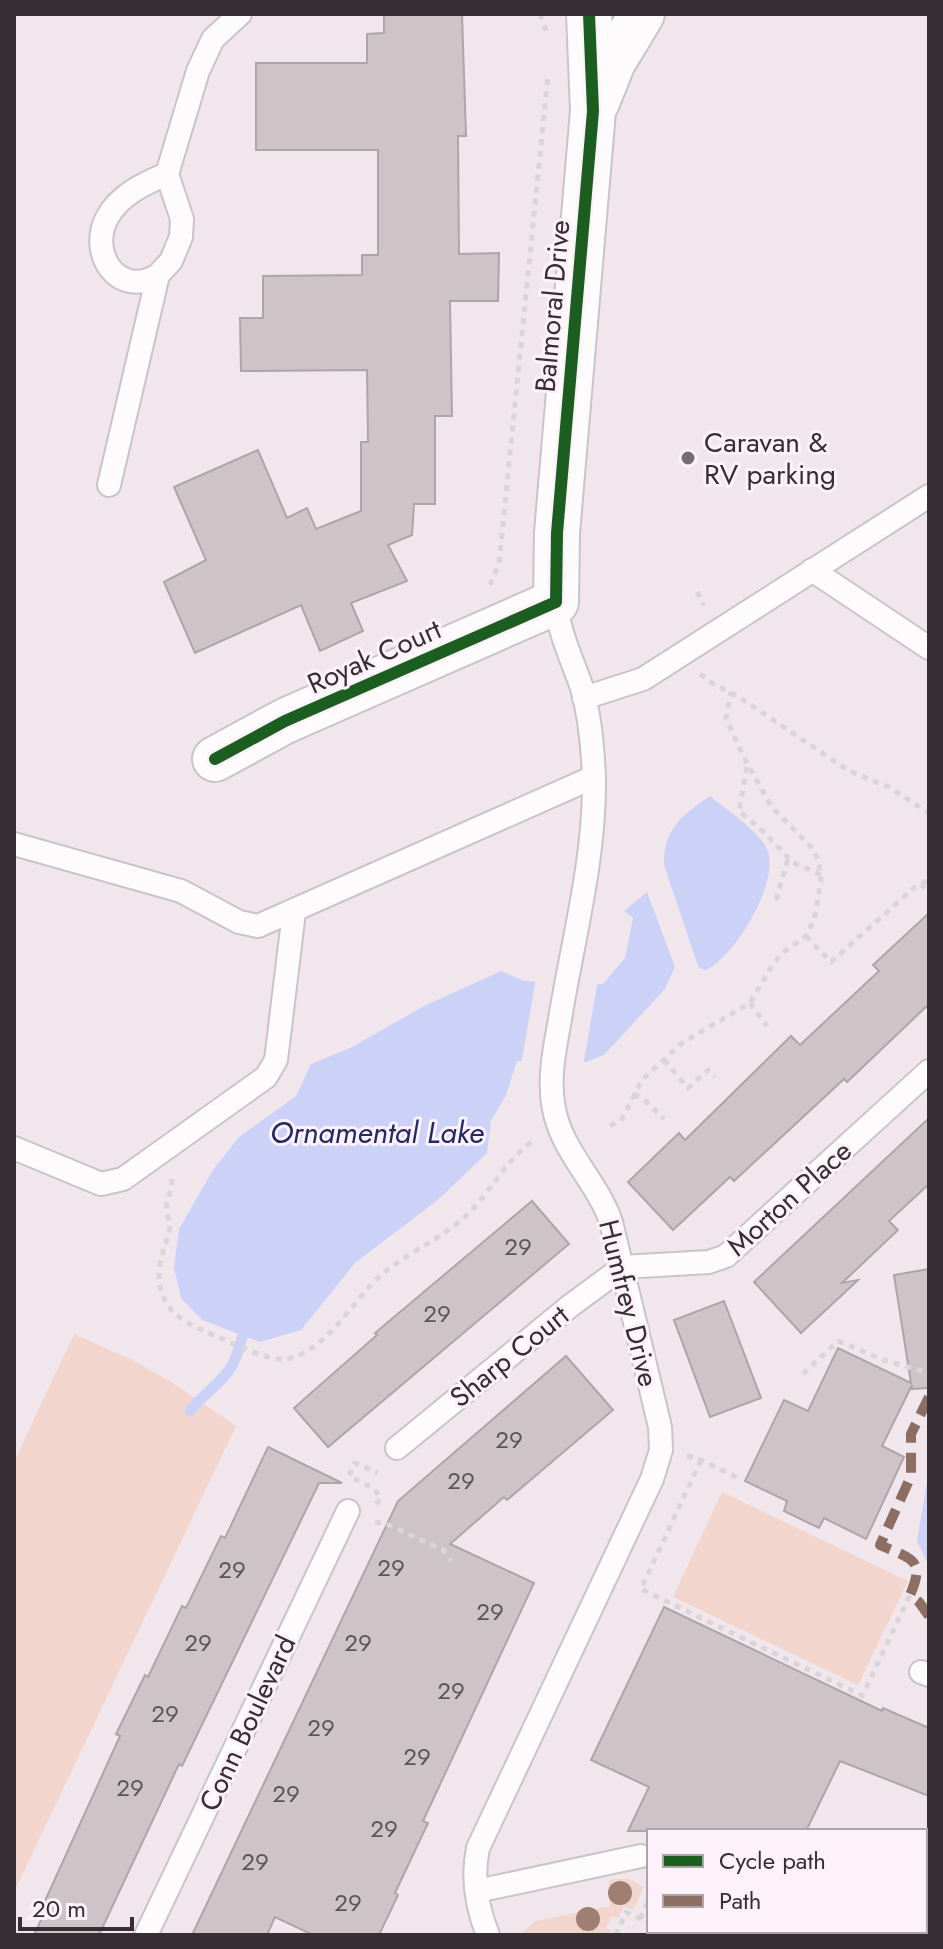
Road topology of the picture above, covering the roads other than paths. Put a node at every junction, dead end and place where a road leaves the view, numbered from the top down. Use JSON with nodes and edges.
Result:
{"nodes":[{"id":1,"x":240,"y":14,"type":"edge"},
{"id":2,"x":589,"y":14,"type":"edge"},
{"id":3,"x":615,"y":14,"type":"edge"},
{"id":4,"x":636,"y":14,"type":"edge"},
{"id":5,"x":642,"y":14,"type":"edge"},
{"id":6,"x":593,"y":111,"type":"junction"},
{"id":7,"x":167,"y":174,"type":"junction"},
{"id":8,"x":158,"y":275,"type":"junction"},
{"id":9,"x":109,"y":485,"type":"dead end"},
{"id":10,"x":929,"y":496,"type":"edge"},
{"id":11,"x":812,"y":570,"type":"junction"},
{"id":12,"x":556,"y":602,"type":"junction"},
{"id":13,"x":929,"y":648,"type":"edge"},
{"id":14,"x":584,"y":698,"type":"junction"},
{"id":15,"x":215,"y":759,"type":"dead end"},
{"id":16,"x":594,"y":777,"type":"junction"},
{"id":17,"x":14,"y":844,"type":"edge"},
{"id":18,"x":294,"y":912,"type":"junction"},
{"id":19,"x":929,"y":1071,"type":"edge"},
{"id":20,"x":14,"y":1148,"type":"edge"},
{"id":21,"x":623,"y":1267,"type":"junction"},
{"id":22,"x":397,"y":1448,"type":"road end"},
{"id":23,"x":348,"y":1511,"type":"road end"},
{"id":24,"x":641,"y":1856,"type":"dead end"},
{"id":25,"x":477,"y":1891,"type":"junction"},
{"id":26,"x":146,"y":1935,"type":"edge"},
{"id":27,"x":488,"y":1935,"type":"edge"}],
"edges":[{"from":1,"to":7,"type":"lane"},
{"from":2,"to":6,"type":"street","name":"Balmoral Drive"},
{"from":3,"to":4,"type":"street"},
{"from":5,"to":6,"type":"street","name":"Balmoral Drive"},
{"from":6,"to":12,"type":"street","name":"Balmoral Drive"},
{"from":7,"to":8,"type":"lane"},
{"from":7,"to":8,"type":"lane"},
{"from":8,"to":9,"type":"lane"},
{"from":10,"to":11,"type":"lane"},
{"from":11,"to":13,"type":"lane"},
{"from":11,"to":14,"type":"lane"},
{"from":12,"to":14,"type":"lane","name":"Humfrey Drive"},
{"from":12,"to":15,"type":"street","name":"Royak Court"},
{"from":14,"to":16,"type":"lane","name":"Humfrey Drive"},
{"from":16,"to":18,"type":"lane"},
{"from":16,"to":21,"type":"lane","name":"Humfrey Drive"},
{"from":17,"to":18,"type":"lane"},
{"from":18,"to":20,"type":"lane"},
{"from":19,"to":21,"type":"lane","name":"Morton Place"},
{"from":21,"to":22,"type":"lane","name":"Sharp Court"},
{"from":21,"to":25,"type":"lane","name":"Humfrey Drive"},
{"from":23,"to":26,"type":"lane","name":"Conn Boulevard"},
{"from":24,"to":25,"type":"lane"},
{"from":25,"to":27,"type":"lane","name":"Humfrey Drive"}]}
